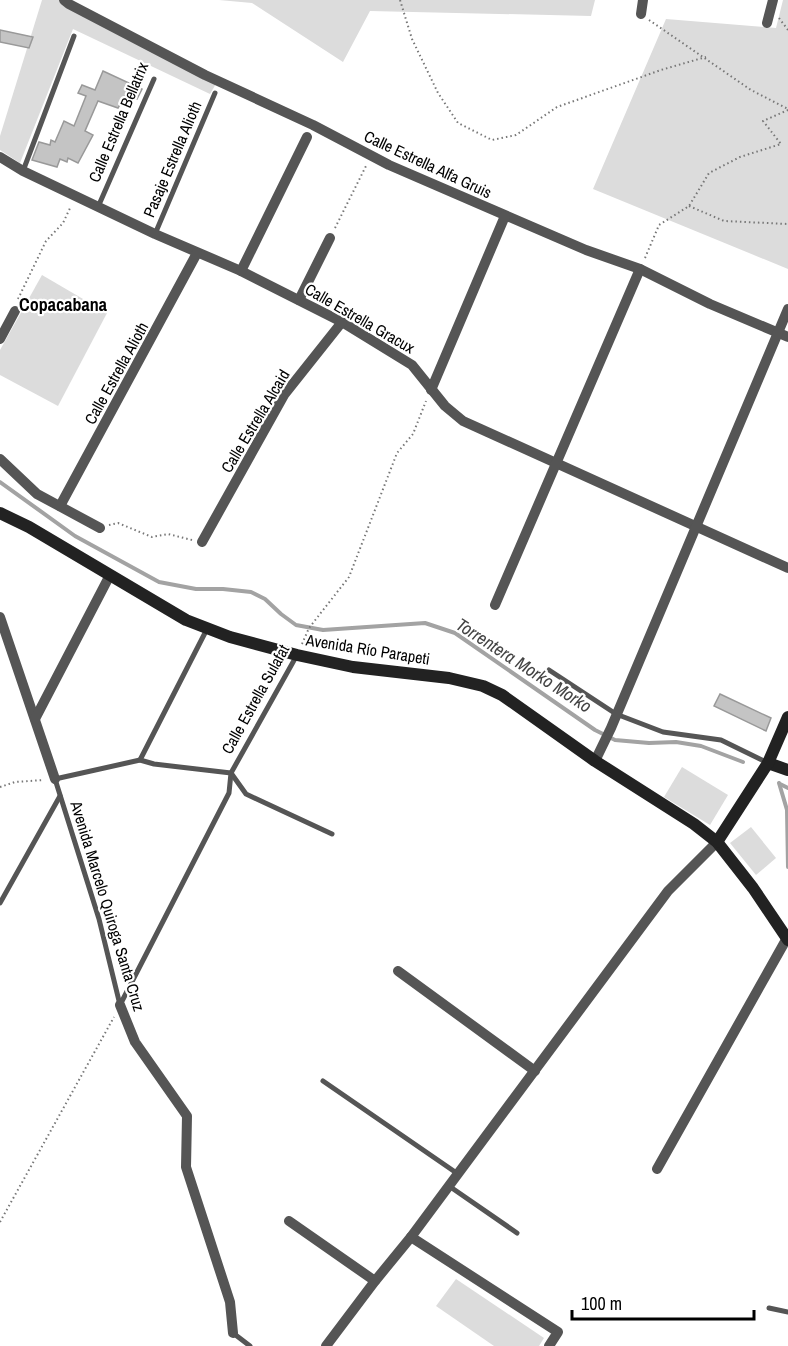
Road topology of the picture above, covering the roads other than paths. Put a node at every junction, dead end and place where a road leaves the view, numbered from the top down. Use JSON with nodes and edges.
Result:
{"nodes":[{"id":1,"x":64,"y":0,"type":"edge"},
{"id":2,"x":643,"y":0,"type":"edge"},
{"id":3,"x":773,"y":0,"type":"edge"},
{"id":4,"x":640,"y":14,"type":"road end"},
{"id":5,"x":767,"y":23,"type":"dead end"},
{"id":6,"x":74,"y":36,"type":"dead end"},
{"id":7,"x":154,"y":79,"type":"dead end"},
{"id":8,"x":215,"y":93,"type":"dead end"},
{"id":9,"x":307,"y":137,"type":"dead end"},
{"id":10,"x":0,"y":157,"type":"edge"},
{"id":11,"x":22,"y":171,"type":"junction"},
{"id":12,"x":98,"y":207,"type":"junction"},
{"id":13,"x":504,"y":216,"type":"junction"},
{"id":14,"x":154,"y":234,"type":"junction"},
{"id":15,"x":330,"y":238,"type":"road end"},
{"id":16,"x":197,"y":253,"type":"junction"},
{"id":17,"x":640,"y":269,"type":"junction"},
{"id":18,"x":241,"y":271,"type":"junction"},
{"id":19,"x":299,"y":300,"type":"junction"},
{"id":20,"x":788,"y":309,"type":"edge"},
{"id":21,"x":15,"y":311,"type":"road end"},
{"id":22,"x":342,"y":322,"type":"junction"},
{"id":23,"x":783,"y":334,"type":"edge"},
{"id":24,"x":0,"y":339,"type":"edge"},
{"id":25,"x":430,"y":390,"type":"junction"},
{"id":26,"x":0,"y":459,"type":"edge"},
{"id":27,"x":557,"y":462,"type":"junction"},
{"id":28,"x":60,"y":506,"type":"junction"},
{"id":29,"x":0,"y":513,"type":"edge"},
{"id":30,"x":696,"y":525,"type":"junction"},
{"id":31,"x":100,"y":528,"type":"road end"},
{"id":32,"x":202,"y":542,"type":"road end"},
{"id":33,"x":788,"y":568,"type":"edge"},
{"id":34,"x":110,"y":575,"type":"junction"},
{"id":35,"x":495,"y":605,"type":"dead end"},
{"id":36,"x":0,"y":617,"type":"edge"},
{"id":37,"x":207,"y":629,"type":"junction"},
{"id":38,"x":297,"y":655,"type":"junction"},
{"id":39,"x":549,"y":670,"type":"dead end"},
{"id":40,"x":616,"y":714,"type":"junction"},
{"id":41,"x":788,"y":717,"type":"edge"},
{"id":42,"x":35,"y":719,"type":"junction"},
{"id":43,"x":140,"y":760,"type":"junction"},
{"id":44,"x":595,"y":761,"type":"junction"},
{"id":45,"x":768,"y":763,"type":"junction"},
{"id":46,"x":788,"y":770,"type":"edge"},
{"id":47,"x":231,"y":772,"type":"junction"},
{"id":48,"x":54,"y":779,"type":"junction"},
{"id":49,"x":60,"y":796,"type":"junction"},
{"id":50,"x":332,"y":834,"type":"dead end"},
{"id":51,"x":717,"y":842,"type":"junction"},
{"id":52,"x":0,"y":903,"type":"edge"},
{"id":53,"x":788,"y":939,"type":"edge"},
{"id":54,"x":398,"y":971,"type":"dead end"},
{"id":55,"x":120,"y":1005,"type":"junction"},
{"id":56,"x":535,"y":1071,"type":"junction"},
{"id":57,"x":323,"y":1081,"type":"dead end"},
{"id":58,"x":657,"y":1169,"type":"dead end"},
{"id":59,"x":458,"y":1174,"type":"junction"},
{"id":60,"x":449,"y":1186,"type":"junction"},
{"id":61,"x":289,"y":1221,"type":"dead end"},
{"id":62,"x":517,"y":1233,"type":"dead end"},
{"id":63,"x":411,"y":1237,"type":"junction"},
{"id":64,"x":375,"y":1281,"type":"junction"},
{"id":65,"x":769,"y":1308,"type":"dead end"},
{"id":66,"x":788,"y":1312,"type":"edge"},
{"id":67,"x":233,"y":1333,"type":"joint"},
{"id":68,"x":250,"y":1346,"type":"edge"},
{"id":69,"x":326,"y":1346,"type":"edge"},
{"id":70,"x":549,"y":1346,"type":"edge"}],
"edges":[{"from":1,"to":13,"type":"street","name":"Calle Estrella Alfa Gruis"},
{"from":2,"to":4,"type":"street"},
{"from":3,"to":5,"type":"street"},
{"from":6,"to":11,"type":"lane"},
{"from":7,"to":12,"type":"lane","name":"Calle Estrella Bellatrix"},
{"from":8,"to":14,"type":"lane","name":"Pasaje Estrella Alioth"},
{"from":9,"to":18,"type":"street"},
{"from":10,"to":11,"type":"street","name":"Calle Estrella Gracux"},
{"from":11,"to":12,"type":"street","name":"Calle Estrella Gracux"},
{"from":12,"to":14,"type":"street","name":"Calle Estrella Gracux"},
{"from":13,"to":17,"type":"street","name":"Calle Estrella Alfa Gruis"},
{"from":13,"to":25,"type":"street"},
{"from":14,"to":16,"type":"street","name":"Calle Estrella Gracux"},
{"from":15,"to":19,"type":"street"},
{"from":16,"to":18,"type":"street","name":"Calle Estrella Gracux"},
{"from":16,"to":28,"type":"street","name":"Calle Estrella Alioth"},
{"from":17,"to":23,"type":"street","name":"Calle Estrella Alfa Gruis"},
{"from":17,"to":27,"type":"street"},
{"from":18,"to":19,"type":"street","name":"Calle Estrella Gracux"},
{"from":19,"to":22,"type":"street","name":"Calle Estrella Gracux"},
{"from":20,"to":23,"type":"street"},
{"from":21,"to":24,"type":"street"},
{"from":22,"to":25,"type":"street","name":"Calle Estrella Gracux"},
{"from":22,"to":32,"type":"street","name":"Calle Estrella Alcaid"},
{"from":23,"to":30,"type":"street"},
{"from":25,"to":27,"type":"street","name":"Calle Estrella Gracux"},
{"from":26,"to":28,"type":"street"},
{"from":27,"to":30,"type":"street","name":"Calle Estrella Gracux"},
{"from":27,"to":35,"type":"street"},
{"from":28,"to":31,"type":"street"},
{"from":29,"to":34,"type":"main road","name":"Avenida Río Parapeti"},
{"from":30,"to":33,"type":"street","name":"Calle Estrella Gracux"},
{"from":30,"to":40,"type":"street"},
{"from":34,"to":37,"type":"main road","name":"Avenida Río Parapeti"},
{"from":34,"to":42,"type":"street"},
{"from":36,"to":42,"type":"street","name":"Avenida Marcelo Quiroga Santa Cruz"},
{"from":37,"to":38,"type":"main road","name":"Avenida Río Parapeti"},
{"from":37,"to":43,"type":"lane"},
{"from":38,"to":44,"type":"main road","name":"Avenida Río Parapeti"},
{"from":38,"to":47,"type":"lane","name":"Calle Estrella Sulafat"},
{"from":39,"to":40,"type":"lane"},
{"from":40,"to":44,"type":"street"},
{"from":40,"to":45,"type":"lane"},
{"from":41,"to":45,"type":"main road"},
{"from":42,"to":48,"type":"street","name":"Avenida Marcelo Quiroga Santa Cruz"},
{"from":43,"to":47,"type":"lane"},
{"from":43,"to":48,"type":"lane"},
{"from":44,"to":51,"type":"main road","name":"Avenida Río Parapeti"},
{"from":45,"to":46,"type":"main road"},
{"from":45,"to":51,"type":"main road"},
{"from":47,"to":50,"type":"lane"},
{"from":47,"to":55,"type":"lane","name":"Calle Estrella Sulafat"},
{"from":48,"to":49,"type":"lane","name":"Avenida Marcelo Quiroga Santa Cruz"},
{"from":49,"to":52,"type":"lane"},
{"from":49,"to":55,"type":"lane","name":"Avenida Marcelo Quiroga Santa Cruz"},
{"from":51,"to":53,"type":"main road","name":"Avenida Río Parapeti"},
{"from":51,"to":56,"type":"street"},
{"from":53,"to":58,"type":"street"},
{"from":54,"to":56,"type":"street"},
{"from":55,"to":67,"type":"street","name":"Avenida Marcelo Quiroga Santa Cruz"},
{"from":56,"to":59,"type":"street"},
{"from":57,"to":59,"type":"lane"},
{"from":59,"to":60,"type":"street"},
{"from":60,"to":62,"type":"lane"},
{"from":60,"to":63,"type":"street"},
{"from":61,"to":64,"type":"street"},
{"from":63,"to":64,"type":"street"},
{"from":63,"to":70,"type":"street"},
{"from":64,"to":69,"type":"street"},
{"from":65,"to":66,"type":"lane"},
{"from":67,"to":68,"type":"lane"}]}
